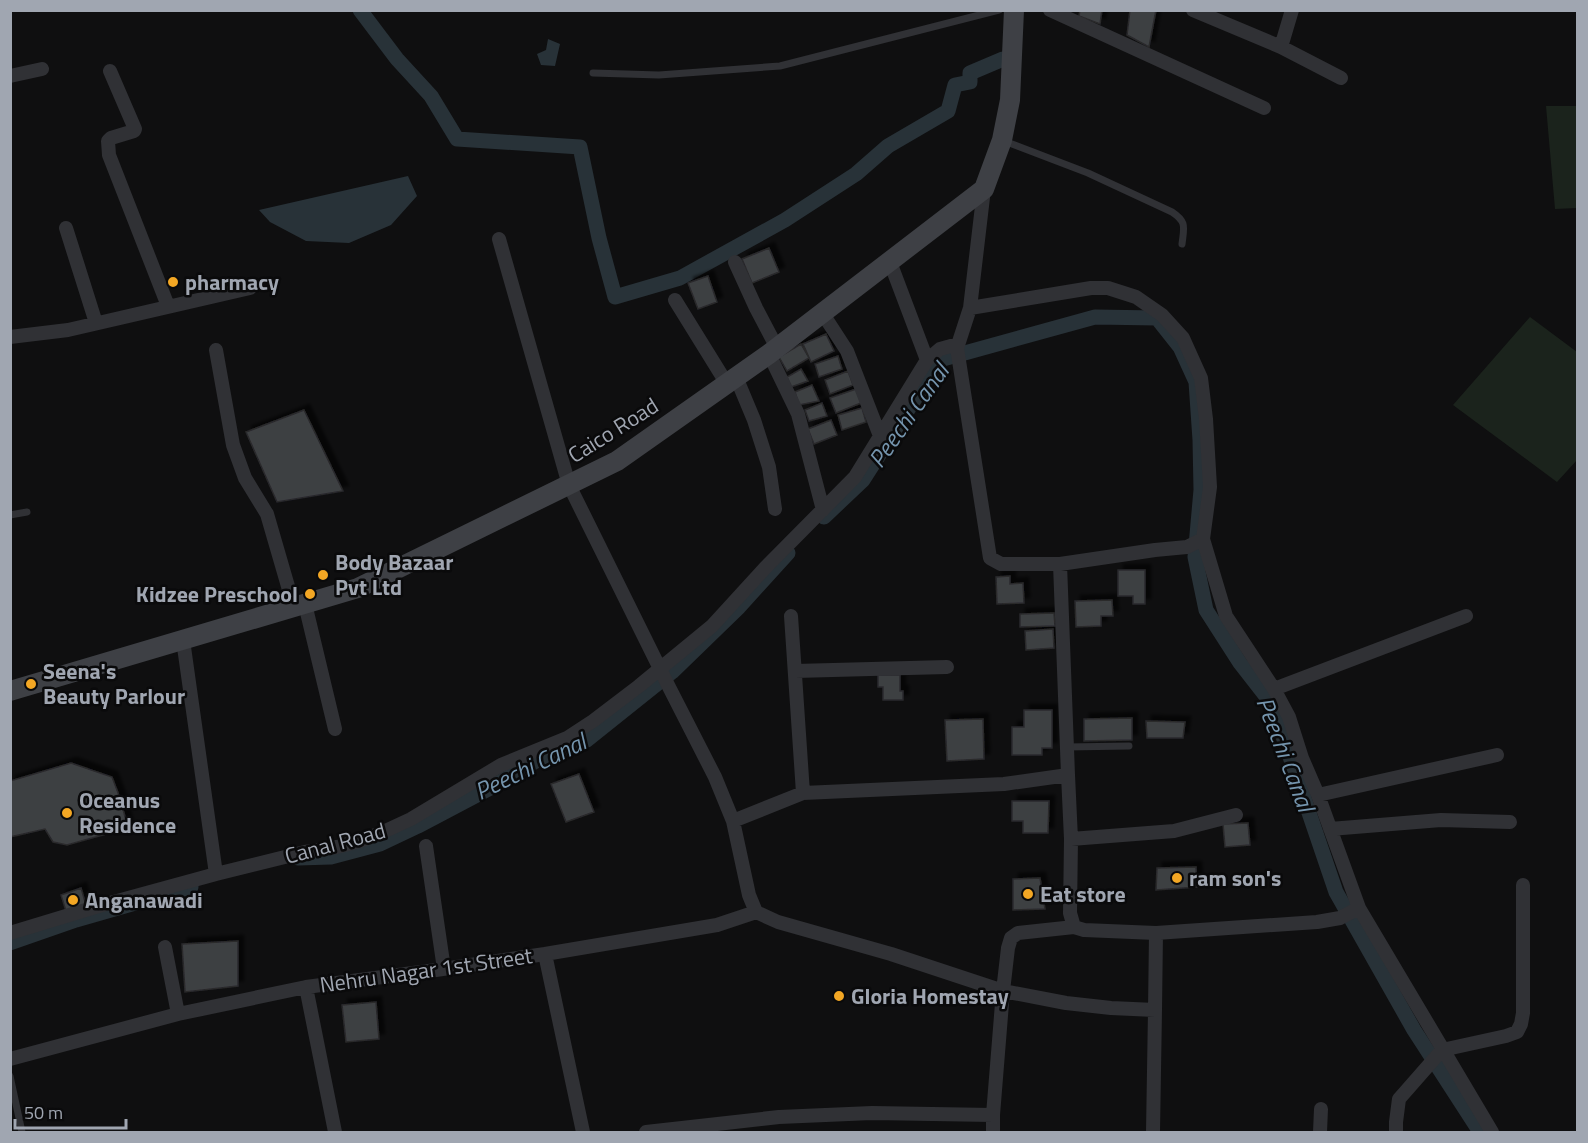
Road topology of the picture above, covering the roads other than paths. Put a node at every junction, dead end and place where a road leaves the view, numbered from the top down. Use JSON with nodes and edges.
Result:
{"nodes":[{"id":1,"x":999,"y":10,"type":"edge"},
{"id":2,"x":1014,"y":10,"type":"edge"},
{"id":3,"x":1050,"y":10,"type":"edge"},
{"id":4,"x":1194,"y":10,"type":"edge"},
{"id":5,"x":1292,"y":10,"type":"edge"},
{"id":6,"x":1281,"y":47,"type":"junction"},
{"id":7,"x":42,"y":69,"type":"dead end"},
{"id":8,"x":110,"y":71,"type":"dead end"},
{"id":9,"x":593,"y":73,"type":"dead end"},
{"id":10,"x":10,"y":76,"type":"edge"},
{"id":11,"x":1341,"y":78,"type":"dead end"},
{"id":12,"x":1264,"y":108,"type":"dead end"},
{"id":13,"x":1002,"y":140,"type":"junction"},
{"id":14,"x":984,"y":189,"type":"junction"},
{"id":15,"x":66,"y":228,"type":"dead end"},
{"id":16,"x":499,"y":239,"type":"dead end"},
{"id":17,"x":1182,"y":244,"type":"dead end"},
{"id":18,"x":735,"y":262,"type":"dead end"},
{"id":19,"x":890,"y":262,"type":"junction"},
{"id":20,"x":250,"y":288,"type":"dead end"},
{"id":21,"x":675,"y":300,"type":"dead end"},
{"id":22,"x":168,"y":306,"type":"junction"},
{"id":23,"x":970,"y":308,"type":"junction"},
{"id":24,"x":823,"y":314,"type":"junction"},
{"id":25,"x":96,"y":323,"type":"junction"},
{"id":26,"x":10,"y":337,"type":"edge"},
{"id":27,"x":958,"y":346,"type":"junction"},
{"id":28,"x":216,"y":350,"type":"dead end"},
{"id":29,"x":773,"y":351,"type":"junction"},
{"id":30,"x":927,"y":360,"type":"junction"},
{"id":31,"x":732,"y":380,"type":"junction"},
{"id":32,"x":880,"y":436,"type":"junction"},
{"id":33,"x":569,"y":485,"type":"junction"},
{"id":34,"x":775,"y":509,"type":"dead end"},
{"id":35,"x":823,"y":510,"type":"junction"},
{"id":36,"x":27,"y":512,"type":"dead end"},
{"id":37,"x":10,"y":515,"type":"edge"},
{"id":38,"x":1203,"y":539,"type":"junction"},
{"id":39,"x":1060,"y":564,"type":"junction"},
{"id":40,"x":300,"y":606,"type":"junction"},
{"id":41,"x":791,"y":616,"type":"dead end"},
{"id":42,"x":1466,"y":616,"type":"dead end"},
{"id":43,"x":183,"y":640,"type":"junction"},
{"id":44,"x":947,"y":667,"type":"dead end"},
{"id":45,"x":662,"y":671,"type":"junction"},
{"id":46,"x":795,"y":671,"type":"junction"},
{"id":47,"x":1274,"y":689,"type":"junction"},
{"id":48,"x":10,"y":691,"type":"edge"},
{"id":49,"x":335,"y":729,"type":"dead end"},
{"id":50,"x":1130,"y":746,"type":"dead end"},
{"id":51,"x":1067,"y":747,"type":"junction"},
{"id":52,"x":1497,"y":755,"type":"dead end"},
{"id":53,"x":1068,"y":776,"type":"junction"},
{"id":54,"x":803,"y":793,"type":"junction"},
{"id":55,"x":1318,"y":795,"type":"junction"},
{"id":56,"x":1236,"y":815,"type":"dead end"},
{"id":57,"x":733,"y":821,"type":"junction"},
{"id":58,"x":1510,"y":822,"type":"dead end"},
{"id":59,"x":1330,"y":829,"type":"junction"},
{"id":60,"x":1071,"y":839,"type":"junction"},
{"id":61,"x":426,"y":846,"type":"dead end"},
{"id":62,"x":216,"y":874,"type":"junction"},
{"id":63,"x":1522,"y":885,"type":"dead end"},
{"id":64,"x":1356,"y":910,"type":"junction"},
{"id":65,"x":756,"y":912,"type":"junction"},
{"id":66,"x":1074,"y":927,"type":"junction"},
{"id":67,"x":10,"y":933,"type":"edge"},
{"id":68,"x":1156,"y":933,"type":"junction"},
{"id":69,"x":165,"y":947,"type":"dead end"},
{"id":70,"x":545,"y":954,"type":"junction"},
{"id":71,"x":444,"y":969,"type":"junction"},
{"id":72,"x":306,"y":987,"type":"junction"},
{"id":73,"x":1004,"y":991,"type":"junction"},
{"id":74,"x":1155,"y":1010,"type":"junction"},
{"id":75,"x":178,"y":1014,"type":"junction"},
{"id":76,"x":1442,"y":1050,"type":"junction"},
{"id":77,"x":10,"y":1059,"type":"edge"},
{"id":78,"x":10,"y":1076,"type":"edge"},
{"id":79,"x":1320,"y":1109,"type":"dead end"},
{"id":80,"x":993,"y":1115,"type":"junction"},
{"id":81,"x":22,"y":1132,"type":"edge"},
{"id":82,"x":336,"y":1132,"type":"edge"},
{"id":83,"x":583,"y":1132,"type":"edge"},
{"id":84,"x":646,"y":1132,"type":"edge"},
{"id":85,"x":993,"y":1132,"type":"edge"},
{"id":86,"x":1153,"y":1132,"type":"edge"},
{"id":87,"x":1320,"y":1132,"type":"edge"},
{"id":88,"x":1396,"y":1132,"type":"edge"},
{"id":89,"x":1492,"y":1132,"type":"edge"}],
"edges":[{"from":1,"to":9,"type":"lane"},
{"from":2,"to":13,"type":"street"},
{"from":3,"to":12,"type":"street"},
{"from":4,"to":6,"type":"street"},
{"from":5,"to":6,"type":"street"},
{"from":6,"to":11,"type":"street"},
{"from":7,"to":10,"type":"street"},
{"from":8,"to":22,"type":"street"},
{"from":13,"to":14,"type":"street"},
{"from":13,"to":17,"type":"lane"},
{"from":14,"to":19,"type":"street","name":"Caico Road"},
{"from":14,"to":23,"type":"street"},
{"from":15,"to":25,"type":"street"},
{"from":16,"to":33,"type":"street"},
{"from":18,"to":29,"type":"street"},
{"from":19,"to":24,"type":"street","name":"Caico Road"},
{"from":19,"to":30,"type":"street"},
{"from":20,"to":22,"type":"street"},
{"from":21,"to":31,"type":"street"},
{"from":22,"to":25,"type":"street"},
{"from":23,"to":27,"type":"street"},
{"from":23,"to":38,"type":"street"},
{"from":24,"to":29,"type":"street","name":"Caico Road"},
{"from":24,"to":32,"type":"street"},
{"from":25,"to":26,"type":"street"},
{"from":27,"to":30,"type":"street"},
{"from":27,"to":39,"type":"street"},
{"from":28,"to":40,"type":"street"},
{"from":29,"to":31,"type":"street","name":"Caico Road"},
{"from":29,"to":35,"type":"street"},
{"from":30,"to":32,"type":"street","name":"Canal Road"},
{"from":31,"to":33,"type":"street","name":"Caico Road"},
{"from":31,"to":34,"type":"street"},
{"from":32,"to":35,"type":"street","name":"Canal Road"},
{"from":33,"to":40,"type":"street","name":"Caico Road"},
{"from":33,"to":45,"type":"street"},
{"from":35,"to":45,"type":"street","name":"Canal Road"},
{"from":36,"to":37,"type":"lane"},
{"from":38,"to":39,"type":"street"},
{"from":38,"to":47,"type":"street"},
{"from":39,"to":51,"type":"street"},
{"from":40,"to":43,"type":"street","name":"Caico Road"},
{"from":40,"to":49,"type":"street"},
{"from":41,"to":46,"type":"street"},
{"from":42,"to":47,"type":"street"},
{"from":43,"to":48,"type":"street","name":"Caico Road"},
{"from":43,"to":62,"type":"street"},
{"from":44,"to":46,"type":"street"},
{"from":45,"to":57,"type":"street"},
{"from":45,"to":62,"type":"street","name":"Canal Road"},
{"from":46,"to":54,"type":"street"},
{"from":47,"to":55,"type":"street"},
{"from":50,"to":51,"type":"lane"},
{"from":51,"to":53,"type":"street"},
{"from":52,"to":55,"type":"street"},
{"from":53,"to":54,"type":"street"},
{"from":53,"to":60,"type":"street"},
{"from":54,"to":57,"type":"street"},
{"from":55,"to":59,"type":"street"},
{"from":56,"to":60,"type":"street"},
{"from":57,"to":65,"type":"street"},
{"from":58,"to":59,"type":"street"},
{"from":59,"to":64,"type":"street"},
{"from":60,"to":66,"type":"street"},
{"from":61,"to":71,"type":"street"},
{"from":62,"to":67,"type":"street","name":"Canal Road"},
{"from":63,"to":76,"type":"street"},
{"from":64,"to":68,"type":"street"},
{"from":64,"to":76,"type":"street"},
{"from":65,"to":70,"type":"street"},
{"from":65,"to":73,"type":"street"},
{"from":66,"to":68,"type":"street"},
{"from":66,"to":73,"type":"street"},
{"from":68,"to":74,"type":"street"},
{"from":69,"to":75,"type":"street"},
{"from":70,"to":71,"type":"street","name":"Nehru Nagar 1st Street"},
{"from":70,"to":83,"type":"street","name":"Nehru Nagar 1st Street"},
{"from":71,"to":72,"type":"street","name":"Nehru Nagar 1st Street"},
{"from":72,"to":75,"type":"street","name":"Nehru Nagar 1st Street"},
{"from":72,"to":82,"type":"street","name":"Nehru Nagar 1st Street"},
{"from":73,"to":74,"type":"street"},
{"from":73,"to":80,"type":"street"},
{"from":74,"to":86,"type":"street"},
{"from":75,"to":77,"type":"street","name":"Nehru Nagar 1st Street"},
{"from":76,"to":88,"type":"street"},
{"from":76,"to":89,"type":"street"},
{"from":78,"to":81,"type":"lane"},
{"from":79,"to":87,"type":"street"},
{"from":80,"to":84,"type":"street"},
{"from":80,"to":85,"type":"street"}]}
